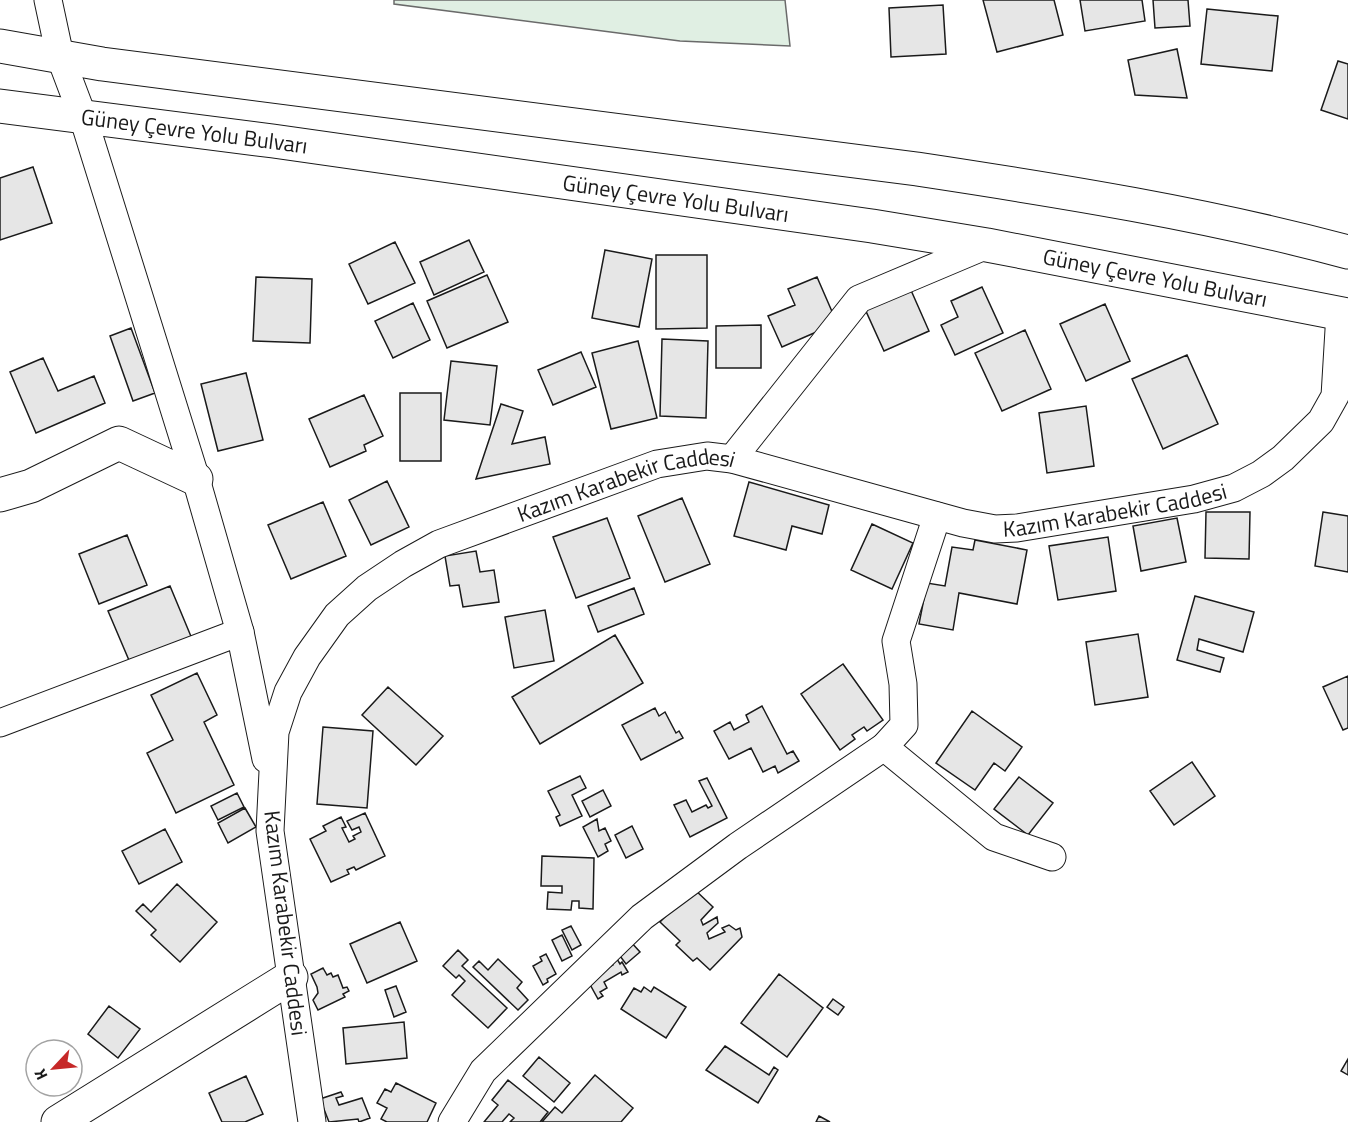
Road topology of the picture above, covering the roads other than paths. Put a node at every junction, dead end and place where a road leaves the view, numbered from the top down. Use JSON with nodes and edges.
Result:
{"nodes":[{"id":1,"x":48,"y":0,"type":"edge"},
{"id":2,"x":0,"y":46,"type":"edge"},
{"id":3,"x":60,"y":56,"type":"junction"},
{"id":4,"x":0,"y":106,"type":"edge"},
{"id":5,"x":83,"y":117,"type":"junction"},
{"id":6,"x":987,"y":245,"type":"junction"},
{"id":7,"x":1348,"y":252,"type":"edge"},
{"id":8,"x":1345,"y":315,"type":"edge"},
{"id":9,"x":732,"y":459,"type":"junction"},
{"id":10,"x":196,"y":479,"type":"junction"},
{"id":11,"x":0,"y":495,"type":"edge"},
{"id":12,"x":937,"y":516,"type":"junction"},
{"id":13,"x":240,"y":632,"type":"junction"},
{"id":14,"x":0,"y":723,"type":"edge"},
{"id":15,"x":884,"y":747,"type":"junction"},
{"id":16,"x":271,"y":781,"type":"junction"},
{"id":17,"x":1052,"y":857,"type":"dead end"},
{"id":18,"x":291,"y":977,"type":"junction"},
{"id":19,"x":58,"y":1122,"type":"edge"},
{"id":20,"x":312,"y":1122,"type":"edge"},
{"id":21,"x":452,"y":1122,"type":"edge"}],
"edges":[{"from":1,"to":3,"type":"street"},
{"from":2,"to":3,"type":"main road"},
{"from":3,"to":5,"type":"street"},
{"from":3,"to":7,"type":"main road"},
{"from":4,"to":5,"type":"main road","name":"Güney Çevre Yolu Bulvarı"},
{"from":5,"to":6,"type":"main road","name":"Güney Çevre Yolu Bulvarı"},
{"from":5,"to":10,"type":"street"},
{"from":6,"to":8,"type":"main road","name":"Güney Çevre Yolu Bulvarı"},
{"from":6,"to":9,"type":"street"},
{"from":8,"to":12,"type":"street","name":"Kazım Karabekir Caddesi"},
{"from":9,"to":12,"type":"street","name":"Kazım Karabekir Caddesi"},
{"from":9,"to":16,"type":"street","name":"Kazım Karabekir Caddesi"},
{"from":10,"to":11,"type":"main road"},
{"from":10,"to":13,"type":"street"},
{"from":12,"to":15,"type":"street"},
{"from":13,"to":14,"type":"street"},
{"from":13,"to":16,"type":"street"},
{"from":15,"to":17,"type":"street"},
{"from":15,"to":21,"type":"street"},
{"from":16,"to":18,"type":"street","name":"Kazım Karabekir Caddesi"},
{"from":18,"to":19,"type":"main road"},
{"from":18,"to":20,"type":"street","name":"Kazım Karabekir Caddesi"}]}
